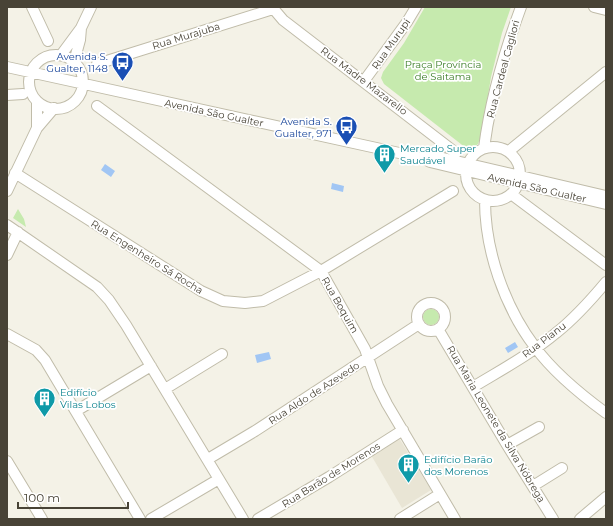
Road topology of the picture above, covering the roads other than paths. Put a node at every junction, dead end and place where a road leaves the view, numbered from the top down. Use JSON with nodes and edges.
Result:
{"nodes":[{"id":1,"x":32,"y":7,"type":"edge"},
{"id":2,"x":91,"y":7,"type":"edge"},
{"id":3,"x":416,"y":7,"type":"edge"},
{"id":4,"x":521,"y":7,"type":"edge"},
{"id":5,"x":594,"y":7,"type":"edge"},
{"id":6,"x":273,"y":8,"type":"edge"},
{"id":7,"x":606,"y":10,"type":"edge"},
{"id":8,"x":82,"y":28,"type":"junction"},
{"id":9,"x":48,"y":41,"type":"dead end"},
{"id":10,"x":61,"y":55,"type":"junction"},
{"id":11,"x":74,"y":62,"type":"junction"},
{"id":12,"x":97,"y":64,"type":"dead end"},
{"id":13,"x":7,"y":67,"type":"edge"},
{"id":14,"x":31,"y":72,"type":"junction"},
{"id":15,"x":606,"y":72,"type":"edge"},
{"id":16,"x":364,"y":81,"type":"junction"},
{"id":17,"x":83,"y":84,"type":"junction"},
{"id":18,"x":7,"y":94,"type":"edge"},
{"id":19,"x":23,"y":94,"type":"dead end"},
{"id":20,"x":37,"y":101,"type":"junction"},
{"id":21,"x":97,"y":106,"type":"dead end"},
{"id":22,"x":54,"y":108,"type":"junction"},
{"id":23,"x":37,"y":128,"type":"junction"},
{"id":24,"x":486,"y":131,"type":"junction"},
{"id":25,"x":484,"y":148,"type":"junction"},
{"id":26,"x":505,"y":149,"type":"junction"},
{"id":27,"x":456,"y":153,"type":"dead end"},
{"id":28,"x":467,"y":168,"type":"junction"},
{"id":29,"x":15,"y":173,"type":"junction"},
{"id":30,"x":519,"y":180,"type":"junction"},
{"id":31,"x":7,"y":191,"type":"edge"},
{"id":32,"x":453,"y":191,"type":"dead end"},
{"id":33,"x":511,"y":194,"type":"junction"},
{"id":34,"x":606,"y":196,"type":"edge"},
{"id":35,"x":485,"y":200,"type":"junction"},
{"id":36,"x":606,"y":204,"type":"edge"},
{"id":37,"x":7,"y":225,"type":"edge"},
{"id":38,"x":18,"y":232,"type":"junction"},
{"id":39,"x":7,"y":256,"type":"edge"},
{"id":40,"x":606,"y":265,"type":"edge"},
{"id":41,"x":321,"y":271,"type":"junction"},
{"id":42,"x":606,"y":282,"type":"edge"},
{"id":43,"x":419,"y":324,"type":"junction"},
{"id":44,"x":438,"y":329,"type":"junction"},
{"id":45,"x":7,"y":334,"type":"edge"},
{"id":46,"x":535,"y":348,"type":"junction"},
{"id":47,"x":222,"y":354,"type":"dead end"},
{"id":48,"x":369,"y":357,"type":"junction"},
{"id":49,"x":151,"y":366,"type":"junction"},
{"id":50,"x":473,"y":388,"type":"junction"},
{"id":51,"x":165,"y":389,"type":"junction"},
{"id":52,"x":76,"y":411,"type":"junction"},
{"id":53,"x":606,"y":413,"type":"edge"},
{"id":54,"x":539,"y":427,"type":"dead end"},
{"id":55,"x":402,"y":430,"type":"junction"},
{"id":56,"x":507,"y":445,"type":"junction"},
{"id":57,"x":208,"y":460,"type":"junction"},
{"id":58,"x":7,"y":461,"type":"edge"},
{"id":59,"x":562,"y":468,"type":"dead end"},
{"id":60,"x":219,"y":479,"type":"junction"},
{"id":61,"x":533,"y":486,"type":"junction"},
{"id":62,"x":440,"y":494,"type":"junction"},
{"id":63,"x":606,"y":497,"type":"edge"},
{"id":64,"x":42,"y":519,"type":"edge"},
{"id":65,"x":140,"y":519,"type":"edge"},
{"id":66,"x":151,"y":519,"type":"edge"},
{"id":67,"x":243,"y":519,"type":"edge"},
{"id":68,"x":258,"y":519,"type":"edge"},
{"id":69,"x":400,"y":519,"type":"edge"},
{"id":70,"x":455,"y":519,"type":"edge"},
{"id":71,"x":553,"y":519,"type":"edge"},
{"id":72,"x":580,"y":519,"type":"edge"}],
"edges":[{"from":1,"to":9,"type":"street"},
{"from":2,"to":8,"type":"street"},
{"from":3,"to":16,"type":"street","name":"Rua Murupi"},
{"from":4,"to":24,"type":"street","name":"Rua Cardeal Cagliori"},
{"from":5,"to":7,"type":"street"},
{"from":6,"to":12,"type":"street","name":"Rua Murajuba"},
{"from":6,"to":16,"type":"street","name":"Rua Madre Mazarello"},
{"from":8,"to":10,"type":"street"},
{"from":8,"to":11,"type":"street"},
{"from":10,"to":11,"type":"street"},
{"from":10,"to":14,"type":"street"},
{"from":11,"to":17,"type":"street"},
{"from":13,"to":14,"type":"street","name":"Avenida São Gualter"},
{"from":14,"to":17,"type":"street","name":"Avenida São Gualter"},
{"from":14,"to":20,"type":"street"},
{"from":15,"to":26,"type":"street"},
{"from":16,"to":27,"type":"street","name":"Rua Madre Mazarello"},
{"from":17,"to":22,"type":"street"},
{"from":17,"to":28,"type":"street","name":"Avenida São Gualter"},
{"from":18,"to":19,"type":"street"},
{"from":20,"to":22,"type":"street"},
{"from":20,"to":23,"type":"street"},
{"from":21,"to":41,"type":"street","name":"Rua Boquim"},
{"from":22,"to":23,"type":"street"},
{"from":23,"to":29,"type":"street"},
{"from":24,"to":25,"type":"street","name":"Rua Cardeal Cagliori"},
{"from":24,"to":26,"type":"street","name":"Rua Cardeal Cagliori"},
{"from":25,"to":26,"type":"street"},
{"from":25,"to":28,"type":"street"},
{"from":26,"to":30,"type":"street","name":"Rua Cardeal Cagliori"},
{"from":28,"to":30,"type":"street","name":"Avenida São Gualter"},
{"from":28,"to":35,"type":"street"},
{"from":29,"to":31,"type":"street"},
{"from":29,"to":41,"type":"street","name":"Rua Engenheiro Sá Rocha"},
{"from":30,"to":33,"type":"street"},
{"from":30,"to":34,"type":"street","name":"Avenida São Gualter"},
{"from":30,"to":36,"type":"street","name":"Avenida São Gualter"},
{"from":32,"to":41,"type":"street","name":"Rua Engenheiro Sá Rocha"},
{"from":33,"to":35,"type":"street"},
{"from":33,"to":40,"type":"street"},
{"from":35,"to":46,"type":"street"},
{"from":37,"to":38,"type":"street"},
{"from":38,"to":39,"type":"street"},
{"from":38,"to":49,"type":"street"},
{"from":41,"to":48,"type":"street","name":"Rua Boquim"},
{"from":42,"to":46,"type":"street","name":"Rua Pianu"},
{"from":43,"to":44,"type":"street"},
{"from":43,"to":44,"type":"street"},
{"from":43,"to":48,"type":"street","name":"Rua Aldo de Azevedo"},
{"from":44,"to":50,"type":"street","name":"Rua Maria Leonete da Silva Nóbrega"},
{"from":45,"to":52,"type":"street"},
{"from":46,"to":50,"type":"street","name":"Rua Pianu"},
{"from":46,"to":53,"type":"street"},
{"from":47,"to":51,"type":"street"},
{"from":48,"to":55,"type":"street","name":"Rua Boquim"},
{"from":48,"to":57,"type":"street","name":"Rua Aldo de Azevedo"},
{"from":49,"to":51,"type":"street"},
{"from":49,"to":52,"type":"street"},
{"from":50,"to":56,"type":"street","name":"Rua Maria Leonete da Silva Nóbrega"},
{"from":51,"to":57,"type":"street"},
{"from":52,"to":65,"type":"street"},
{"from":54,"to":56,"type":"street"},
{"from":55,"to":62,"type":"street","name":"Rua Boquim"},
{"from":55,"to":68,"type":"street","name":"Rua Barão de Morenos"},
{"from":56,"to":61,"type":"street","name":"Rua Maria Leonete da Silva Nóbrega"},
{"from":57,"to":60,"type":"street"},
{"from":58,"to":64,"type":"street"},
{"from":59,"to":61,"type":"street"},
{"from":60,"to":66,"type":"street"},
{"from":60,"to":67,"type":"street"},
{"from":61,"to":71,"type":"street","name":"Rua Maria Leonete da Silva Nóbrega"},
{"from":62,"to":69,"type":"street"},
{"from":62,"to":70,"type":"street","name":"Rua Boquim"},
{"from":63,"to":72,"type":"street"}]}
